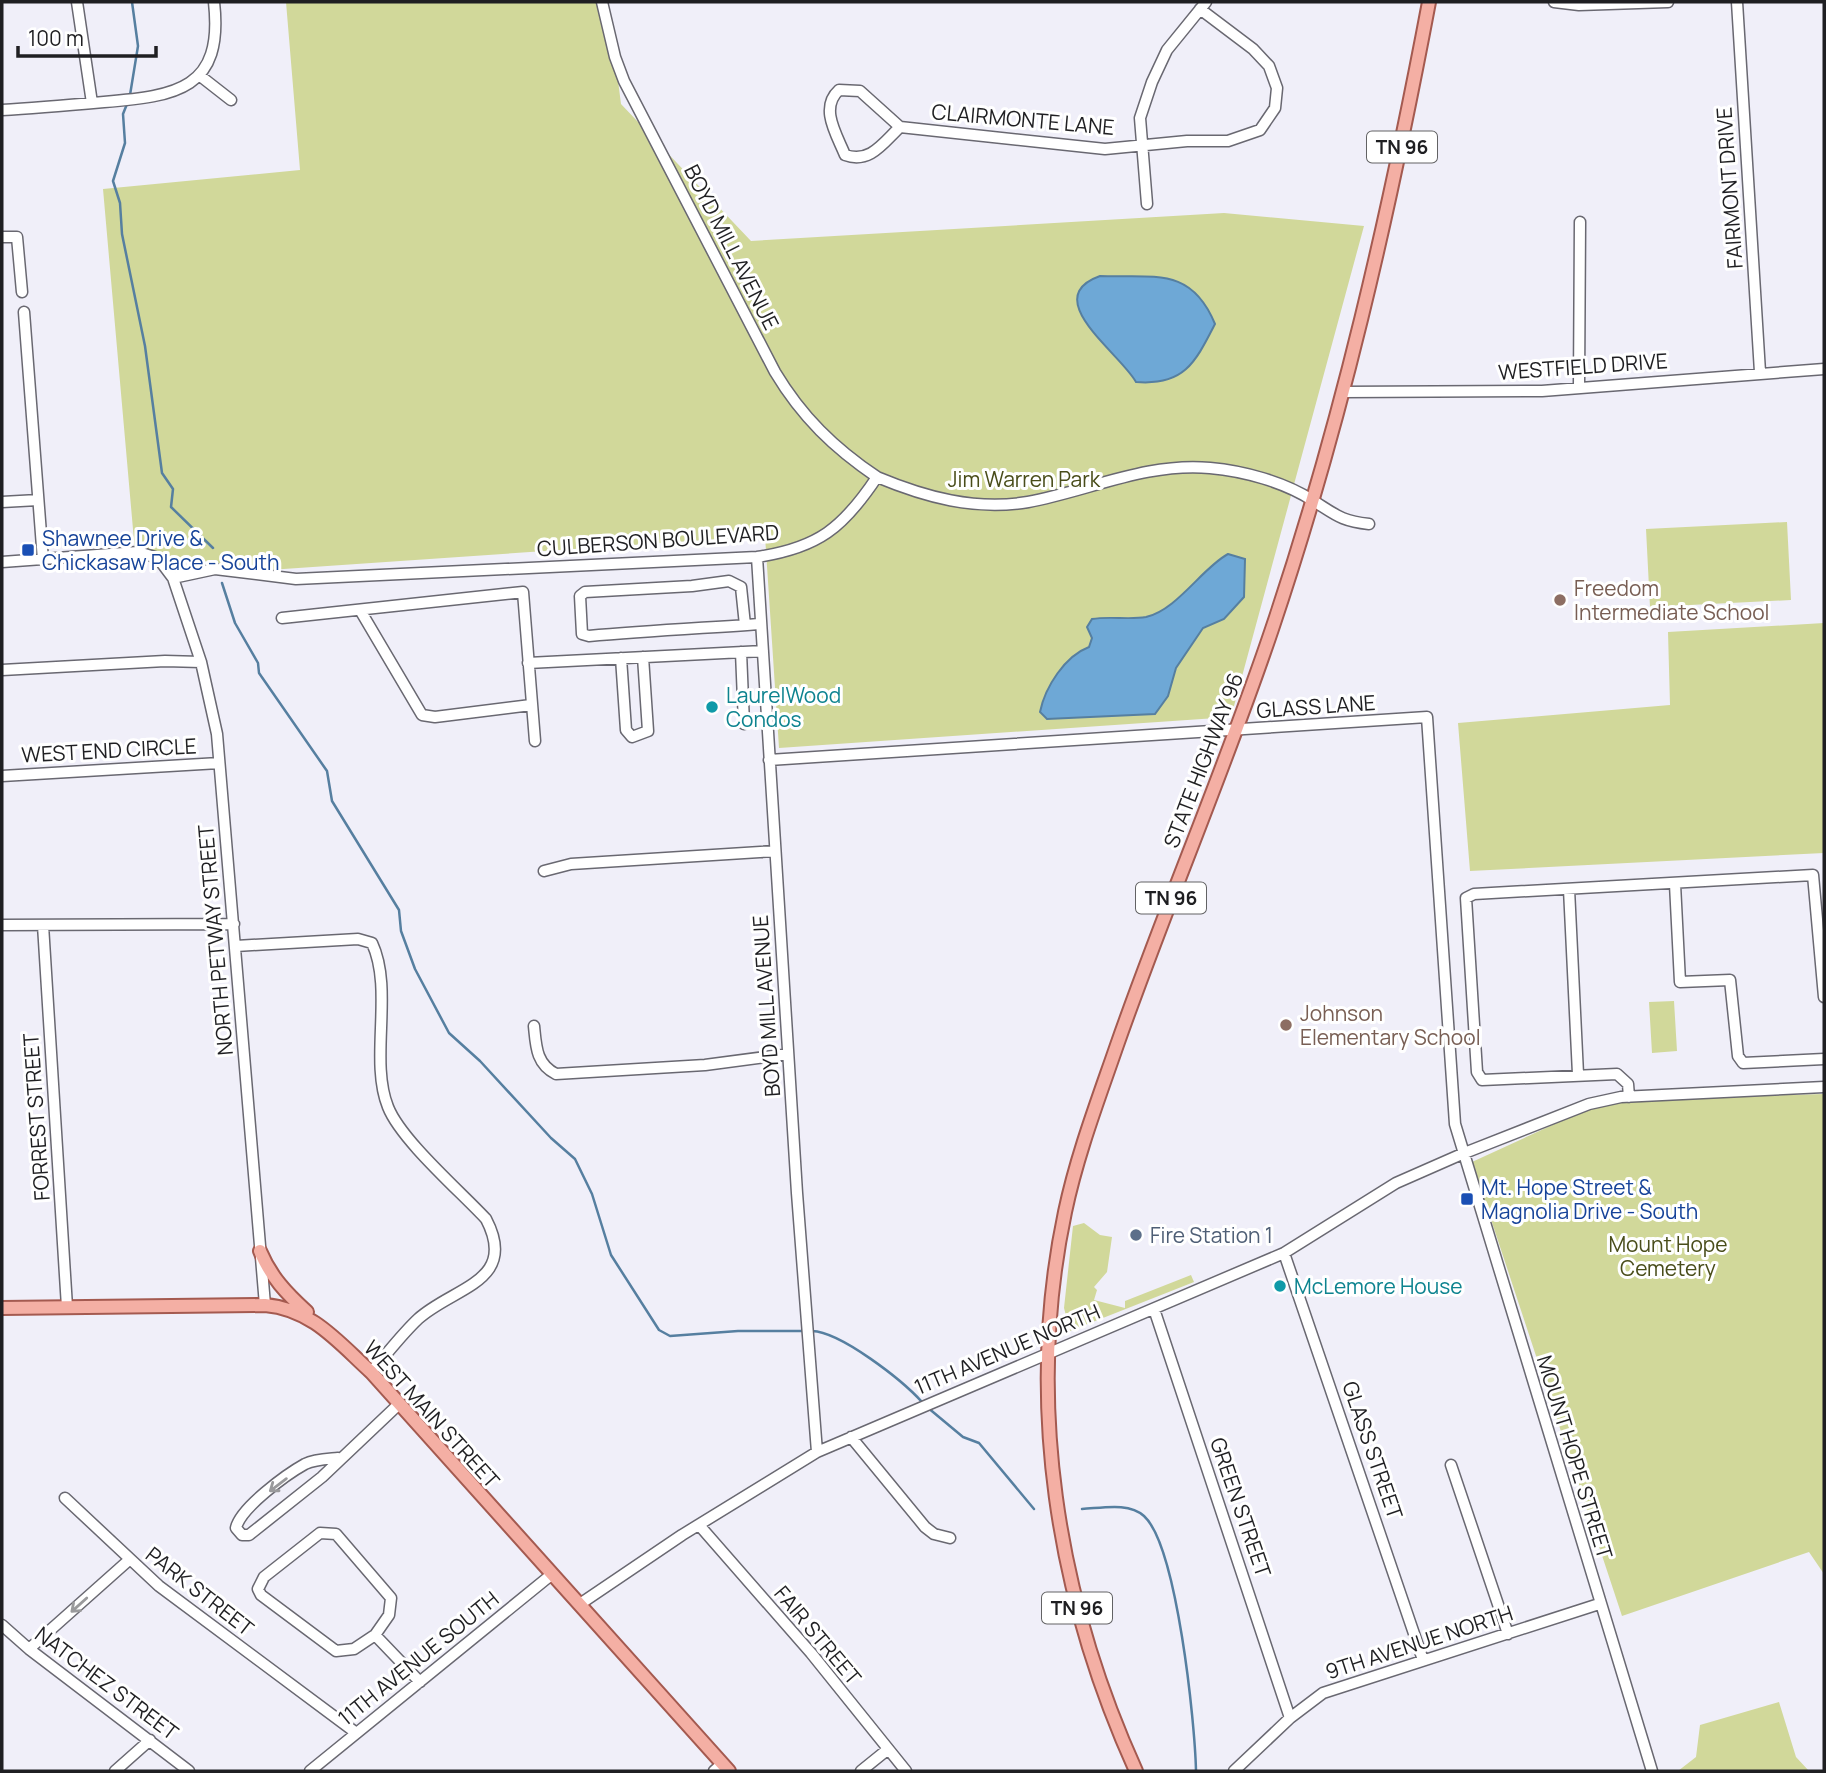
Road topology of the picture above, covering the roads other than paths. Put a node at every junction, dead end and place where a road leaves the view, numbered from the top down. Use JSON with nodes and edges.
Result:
{"nodes":[{"id":1,"x":77,"y":2,"type":"edge"},
{"id":2,"x":214,"y":2,"type":"edge"},
{"id":3,"x":602,"y":2,"type":"edge"},
{"id":4,"x":1429,"y":2,"type":"edge"},
{"id":5,"x":1554,"y":2,"type":"edge"},
{"id":6,"x":1668,"y":2,"type":"edge"},
{"id":7,"x":1737,"y":2,"type":"edge"},
{"id":8,"x":1627,"y":3,"type":"edge"},
{"id":9,"x":1203,"y":5,"type":"edge"},
{"id":10,"x":199,"y":75,"type":"junction"},
{"id":11,"x":231,"y":100,"type":"dead end"},
{"id":12,"x":92,"y":103,"type":"junction"},
{"id":13,"x":2,"y":110,"type":"edge"},
{"id":14,"x":900,"y":127,"type":"junction"},
{"id":15,"x":1144,"y":146,"type":"junction"},
{"id":16,"x":1147,"y":204,"type":"dead end"},
{"id":17,"x":1580,"y":222,"type":"dead end"},
{"id":18,"x":2,"y":237,"type":"edge"},
{"id":19,"x":22,"y":292,"type":"dead end"},
{"id":20,"x":24,"y":312,"type":"dead end"},
{"id":21,"x":1824,"y":369,"type":"edge"},
{"id":22,"x":1760,"y":372,"type":"junction"},
{"id":23,"x":1579,"y":387,"type":"junction"},
{"id":24,"x":1343,"y":392,"type":"junction"},
{"id":25,"x":877,"y":477,"type":"junction"},
{"id":26,"x":38,"y":500,"type":"junction"},
{"id":27,"x":1312,"y":500,"type":"junction"},
{"id":28,"x":2,"y":502,"type":"edge"},
{"id":29,"x":1369,"y":524,"type":"dead end"},
{"id":30,"x":757,"y":557,"type":"junction"},
{"id":31,"x":43,"y":560,"type":"junction"},
{"id":32,"x":2,"y":562,"type":"edge"},
{"id":33,"x":173,"y":578,"type":"junction"},
{"id":34,"x":360,"y":610,"type":"junction"},
{"id":35,"x":282,"y":618,"type":"dead end"},
{"id":36,"x":761,"y":624,"type":"junction"},
{"id":37,"x":745,"y":625,"type":"junction"},
{"id":38,"x":763,"y":651,"type":"junction"},
{"id":39,"x":741,"y":652,"type":"junction"},
{"id":40,"x":643,"y":657,"type":"junction"},
{"id":41,"x":621,"y":658,"type":"junction"},
{"id":42,"x":201,"y":662,"type":"junction"},
{"id":43,"x":528,"y":663,"type":"junction"},
{"id":44,"x":2,"y":670,"type":"edge"},
{"id":45,"x":531,"y":705,"type":"junction"},
{"id":46,"x":744,"y":724,"type":"dead end"},
{"id":47,"x":1236,"y":730,"type":"junction"},
{"id":48,"x":535,"y":741,"type":"dead end"},
{"id":49,"x":769,"y":760,"type":"junction"},
{"id":50,"x":219,"y":763,"type":"junction"},
{"id":51,"x":2,"y":776,"type":"edge"},
{"id":52,"x":775,"y":850,"type":"junction"},
{"id":53,"x":544,"y":871,"type":"dead end"},
{"id":54,"x":1675,"y":884,"type":"junction"},
{"id":55,"x":1569,"y":889,"type":"junction"},
{"id":56,"x":234,"y":924,"type":"junction"},
{"id":57,"x":2,"y":925,"type":"edge"},
{"id":58,"x":43,"y":925,"type":"junction"},
{"id":59,"x":236,"y":946,"type":"junction"},
{"id":60,"x":1824,"y":998,"type":"edge"},
{"id":61,"x":534,"y":1026,"type":"dead end"},
{"id":62,"x":788,"y":1054,"type":"junction"},
{"id":63,"x":1824,"y":1059,"type":"edge"},
{"id":64,"x":1578,"y":1074,"type":"junction"},
{"id":65,"x":1824,"y":1087,"type":"edge"},
{"id":66,"x":1629,"y":1097,"type":"junction"},
{"id":67,"x":1462,"y":1154,"type":"junction"},
{"id":68,"x":260,"y":1251,"type":"junction"},
{"id":69,"x":1284,"y":1253,"type":"junction"},
{"id":70,"x":265,"y":1305,"type":"junction"},
{"id":71,"x":67,"y":1307,"type":"junction"},
{"id":72,"x":2,"y":1308,"type":"edge"},
{"id":73,"x":1154,"y":1309,"type":"junction"},
{"id":74,"x":315,"y":1320,"type":"junction"},
{"id":75,"x":1048,"y":1353,"type":"junction"},
{"id":76,"x":371,"y":1372,"type":"junction"},
{"id":77,"x":399,"y":1404,"type":"junction"},
{"id":78,"x":851,"y":1437,"type":"junction"},
{"id":79,"x":817,"y":1452,"type":"junction"},
{"id":80,"x":338,"y":1458,"type":"junction"},
{"id":81,"x":1451,"y":1465,"type":"dead end"},
{"id":82,"x":65,"y":1498,"type":"dead end"},
{"id":83,"x":699,"y":1525,"type":"junction"},
{"id":84,"x":950,"y":1538,"type":"dead end"},
{"id":85,"x":128,"y":1560,"type":"junction"},
{"id":86,"x":551,"y":1575,"type":"junction"},
{"id":87,"x":580,"y":1604,"type":"junction"},
{"id":88,"x":1599,"y":1604,"type":"junction"},
{"id":89,"x":2,"y":1625,"type":"edge"},
{"id":90,"x":1508,"y":1634,"type":"junction"},
{"id":91,"x":375,"y":1635,"type":"junction"},
{"id":92,"x":29,"y":1649,"type":"junction"},
{"id":93,"x":1423,"y":1660,"type":"junction"},
{"id":94,"x":420,"y":1682,"type":"junction"},
{"id":95,"x":1290,"y":1718,"type":"junction"},
{"id":96,"x":355,"y":1732,"type":"junction"},
{"id":97,"x":150,"y":1740,"type":"junction"},
{"id":98,"x":887,"y":1750,"type":"junction"},
{"id":99,"x":722,"y":1769,"type":"edge"},
{"id":100,"x":115,"y":1771,"type":"edge"},
{"id":101,"x":190,"y":1771,"type":"edge"},
{"id":102,"x":310,"y":1771,"type":"edge"},
{"id":103,"x":861,"y":1771,"type":"edge"},
{"id":104,"x":906,"y":1771,"type":"edge"},
{"id":105,"x":1136,"y":1771,"type":"edge"},
{"id":106,"x":1234,"y":1771,"type":"edge"},
{"id":107,"x":1652,"y":1771,"type":"edge"}],
"edges":[{"from":1,"to":12,"type":"street"},
{"from":2,"to":10,"type":"street"},
{"from":3,"to":25,"type":"street","name":"BOYD MILL AVENUE"},
{"from":4,"to":24,"type":"main road","name":"STATE HIGHWAY 96","number":"TN 96"},
{"from":5,"to":8,"type":"street"},
{"from":6,"to":8,"type":"street"},
{"from":7,"to":22,"type":"street","name":"FAIRMONT DRIVE"},
{"from":9,"to":15,"type":"street"},
{"from":9,"to":15,"type":"street","name":"CLAIRMONTE LANE"},
{"from":10,"to":11,"type":"street"},
{"from":10,"to":12,"type":"street"},
{"from":12,"to":13,"type":"street"},
{"from":14,"to":14,"type":"street","name":"CLAIRMONTE LANE"},
{"from":14,"to":15,"type":"street","name":"CLAIRMONTE LANE"},
{"from":15,"to":16,"type":"street"},
{"from":17,"to":23,"type":"street"},
{"from":18,"to":19,"type":"street"},
{"from":20,"to":26,"type":"street"},
{"from":21,"to":22,"type":"street","name":"WESTFIELD DRIVE"},
{"from":22,"to":23,"type":"street","name":"WESTFIELD DRIVE"},
{"from":23,"to":24,"type":"street","name":"WESTFIELD DRIVE"},
{"from":24,"to":27,"type":"main road","name":"STATE HIGHWAY 96","number":"TN 96"},
{"from":25,"to":27,"type":"street"},
{"from":25,"to":30,"type":"street","name":"CULBERSON BOULEVARD"},
{"from":26,"to":28,"type":"street"},
{"from":26,"to":31,"type":"street"},
{"from":27,"to":29,"type":"street"},
{"from":27,"to":47,"type":"main road","name":"STATE HIGHWAY 96","number":"TN 96"},
{"from":30,"to":33,"type":"street","name":"CULBERSON BOULEVARD"},
{"from":30,"to":36,"type":"street","name":"BOYD MILL AVENUE"},
{"from":31,"to":32,"type":"street"},
{"from":31,"to":33,"type":"street"},
{"from":33,"to":42,"type":"street","name":"NORTH PETWAY STREET"},
{"from":34,"to":35,"type":"street"},
{"from":34,"to":43,"type":"street"},
{"from":34,"to":45,"type":"street"},
{"from":36,"to":37,"type":"street"},
{"from":36,"to":38,"type":"street","name":"BOYD MILL AVENUE"},
{"from":37,"to":37,"type":"street"},
{"from":38,"to":39,"type":"street"},
{"from":38,"to":49,"type":"street","name":"BOYD MILL AVENUE"},
{"from":39,"to":40,"type":"street"},
{"from":39,"to":46,"type":"street"},
{"from":40,"to":41,"type":"street"},
{"from":40,"to":41,"type":"street"},
{"from":41,"to":43,"type":"street"},
{"from":42,"to":44,"type":"street"},
{"from":42,"to":50,"type":"street","name":"NORTH PETWAY STREET"},
{"from":43,"to":45,"type":"street"},
{"from":45,"to":48,"type":"street"},
{"from":47,"to":49,"type":"street","name":"GLASS LANE"},
{"from":47,"to":67,"type":"street","name":"GLASS LANE"},
{"from":47,"to":75,"type":"main road","name":"STATE HIGHWAY 96","number":"TN 96"},
{"from":49,"to":52,"type":"street","name":"BOYD MILL AVENUE"},
{"from":50,"to":51,"type":"street","name":"WEST END CIRCLE"},
{"from":50,"to":56,"type":"street","name":"NORTH PETWAY STREET"},
{"from":52,"to":53,"type":"street"},
{"from":52,"to":62,"type":"street","name":"BOYD MILL AVENUE"},
{"from":54,"to":55,"type":"street"},
{"from":54,"to":60,"type":"street"},
{"from":54,"to":63,"type":"street"},
{"from":55,"to":64,"type":"street"},
{"from":55,"to":64,"type":"street"},
{"from":56,"to":58,"type":"street"},
{"from":56,"to":59,"type":"street","name":"NORTH PETWAY STREET"},
{"from":57,"to":58,"type":"street"},
{"from":58,"to":71,"type":"street","name":"FORREST STREET"},
{"from":59,"to":68,"type":"street","name":"NORTH PETWAY STREET"},
{"from":59,"to":76,"type":"street"},
{"from":61,"to":62,"type":"street"},
{"from":62,"to":79,"type":"street","name":"BOYD MILL AVENUE"},
{"from":64,"to":66,"type":"street"},
{"from":65,"to":66,"type":"street","name":"11TH AVENUE NORTH"},
{"from":66,"to":67,"type":"street","name":"11TH AVENUE NORTH"},
{"from":67,"to":69,"type":"street","name":"11TH AVENUE NORTH"},
{"from":67,"to":88,"type":"street","name":"MOUNT HOPE STREET"},
{"from":68,"to":70,"type":"street","name":"NORTH PETWAY STREET"},
{"from":68,"to":74,"type":"main road"},
{"from":69,"to":73,"type":"street","name":"11TH AVENUE NORTH"},
{"from":69,"to":93,"type":"street","name":"GLASS STREET"},
{"from":70,"to":71,"type":"main road","name":"WEST MAIN STREET"},
{"from":70,"to":74,"type":"main road","name":"WEST MAIN STREET"},
{"from":71,"to":72,"type":"main road","name":"WEST MAIN STREET"},
{"from":73,"to":75,"type":"street","name":"11TH AVENUE NORTH"},
{"from":73,"to":95,"type":"street","name":"GREEN STREET"},
{"from":74,"to":76,"type":"main road","name":"WEST MAIN STREET"},
{"from":75,"to":78,"type":"street","name":"11TH AVENUE NORTH"},
{"from":75,"to":105,"type":"main road","name":"STATE HIGHWAY 96","number":"TN 96"},
{"from":76,"to":77,"type":"main road","name":"WEST MAIN STREET"},
{"from":77,"to":80,"type":"street"},
{"from":77,"to":86,"type":"main road","name":"WEST MAIN STREET"},
{"from":78,"to":79,"type":"street","name":"11TH AVENUE NORTH"},
{"from":78,"to":84,"type":"street"},
{"from":79,"to":83,"type":"street","name":"11TH AVENUE NORTH"},
{"from":80,"to":80,"type":"street","one_way":true},
{"from":81,"to":90,"type":"street"},
{"from":82,"to":85,"type":"street"},
{"from":83,"to":87,"type":"street","name":"11TH AVENUE NORTH"},
{"from":83,"to":98,"type":"street","name":"FAIR STREET"},
{"from":85,"to":92,"type":"street","name":"PARK STREET","one_way":true},
{"from":85,"to":96,"type":"street","name":"PARK STREET"},
{"from":86,"to":87,"type":"main road","name":"WEST MAIN STREET"},
{"from":86,"to":94,"type":"street","name":"11TH AVENUE SOUTH"},
{"from":87,"to":99,"type":"main road","name":"WEST MAIN STREET"},
{"from":88,"to":90,"type":"street","name":"9TH AVENUE NORTH"},
{"from":88,"to":107,"type":"street","name":"MOUNT HOPE STREET"},
{"from":89,"to":92,"type":"street","name":"NATCHEZ STREET"},
{"from":90,"to":93,"type":"street","name":"9TH AVENUE NORTH"},
{"from":91,"to":91,"type":"street"},
{"from":91,"to":94,"type":"street"},
{"from":92,"to":97,"type":"street","name":"NATCHEZ STREET"},
{"from":93,"to":95,"type":"street","name":"9TH AVENUE NORTH"},
{"from":94,"to":96,"type":"street","name":"11TH AVENUE SOUTH"},
{"from":95,"to":106,"type":"street","name":"9TH AVENUE NORTH"},
{"from":96,"to":102,"type":"street","name":"11TH AVENUE SOUTH"},
{"from":97,"to":100,"type":"street"},
{"from":97,"to":101,"type":"street","name":"NATCHEZ STREET"},
{"from":98,"to":103,"type":"street"},
{"from":98,"to":104,"type":"street","name":"FAIR STREET"}]}
